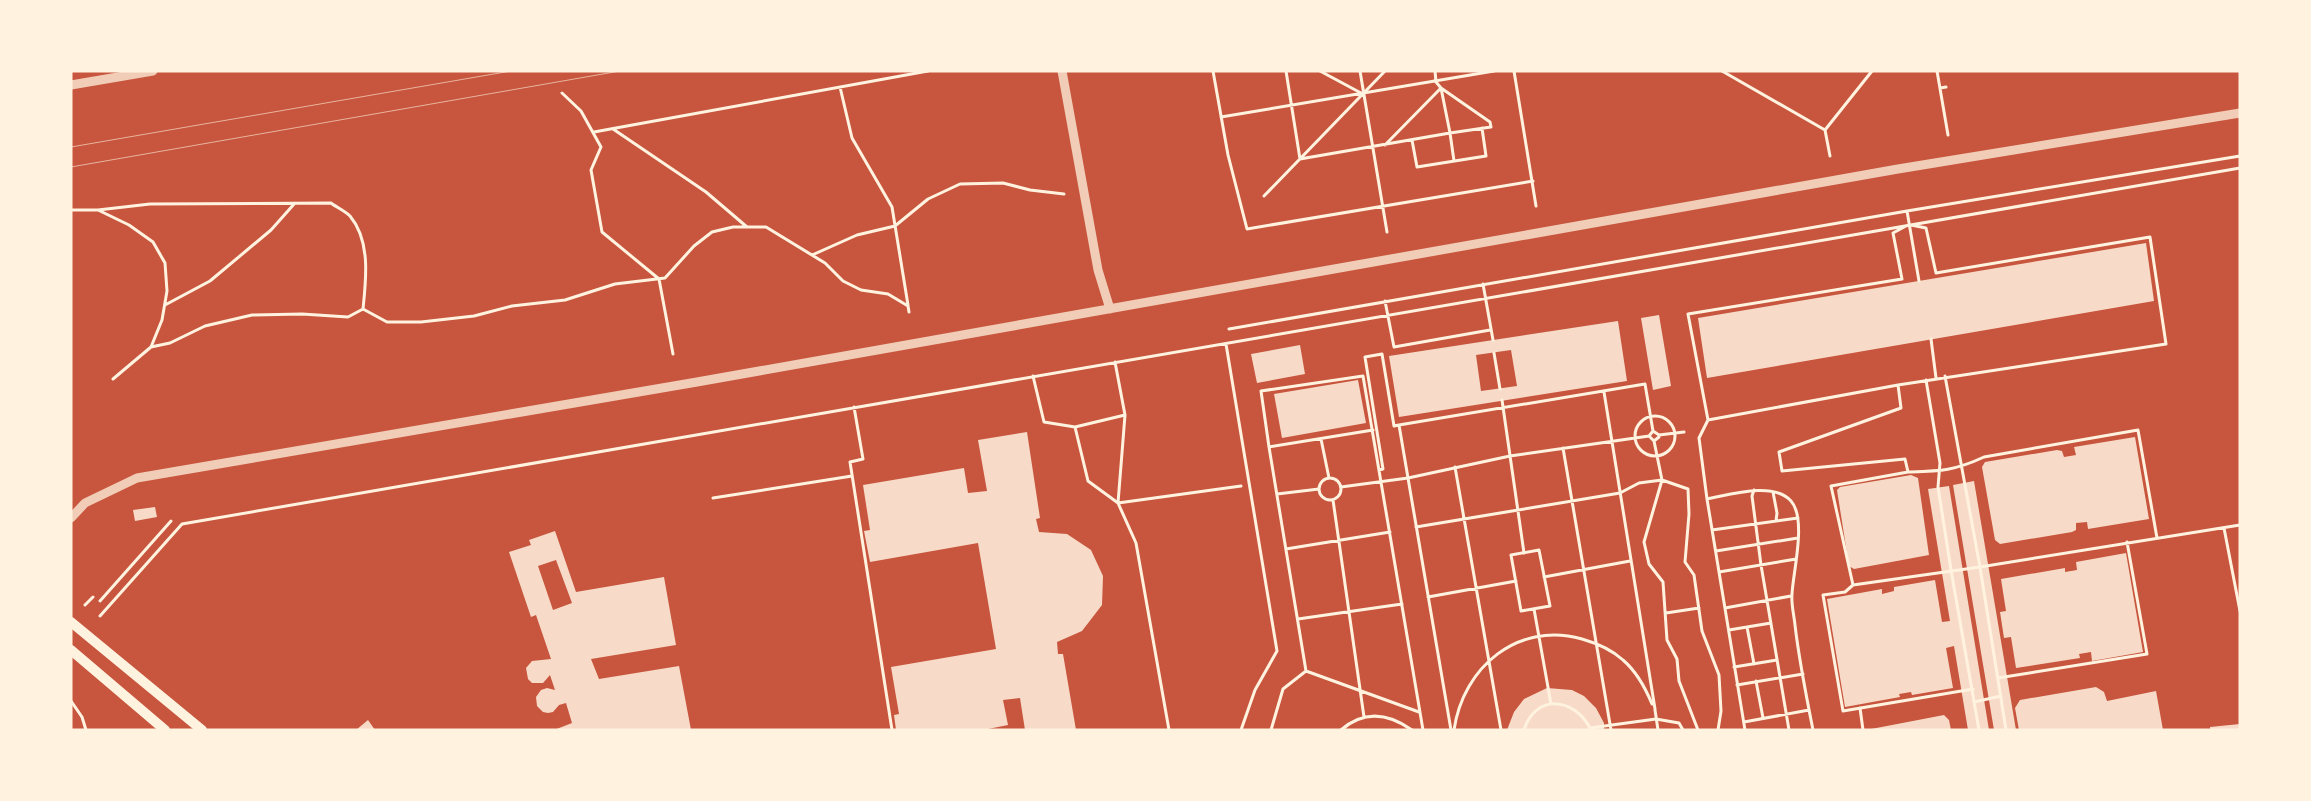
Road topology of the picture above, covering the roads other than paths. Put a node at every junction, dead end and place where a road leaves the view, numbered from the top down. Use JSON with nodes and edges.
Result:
{"nodes":[{"id":1,"x":152,"y":71,"type":"edge"},
{"id":2,"x":1062,"y":71,"type":"edge"},
{"id":3,"x":71,"y":85,"type":"edge"},
{"id":4,"x":2240,"y":113,"type":"edge"},
{"id":5,"x":1110,"y":309,"type":"junction"},
{"id":6,"x":71,"y":518,"type":"edge"},
{"id":7,"x":71,"y":622,"type":"edge"},
{"id":8,"x":71,"y":650,"type":"edge"},
{"id":9,"x":165,"y":730,"type":"edge"},
{"id":10,"x":202,"y":730,"type":"edge"}],
"edges":[{"from":1,"to":3,"type":"street"},
{"from":2,"to":5,"type":"street"},
{"from":4,"to":5,"type":"street"},
{"from":5,"to":6,"type":"street"},
{"from":7,"to":10,"type":"main road"},
{"from":8,"to":9,"type":"main road"}]}
